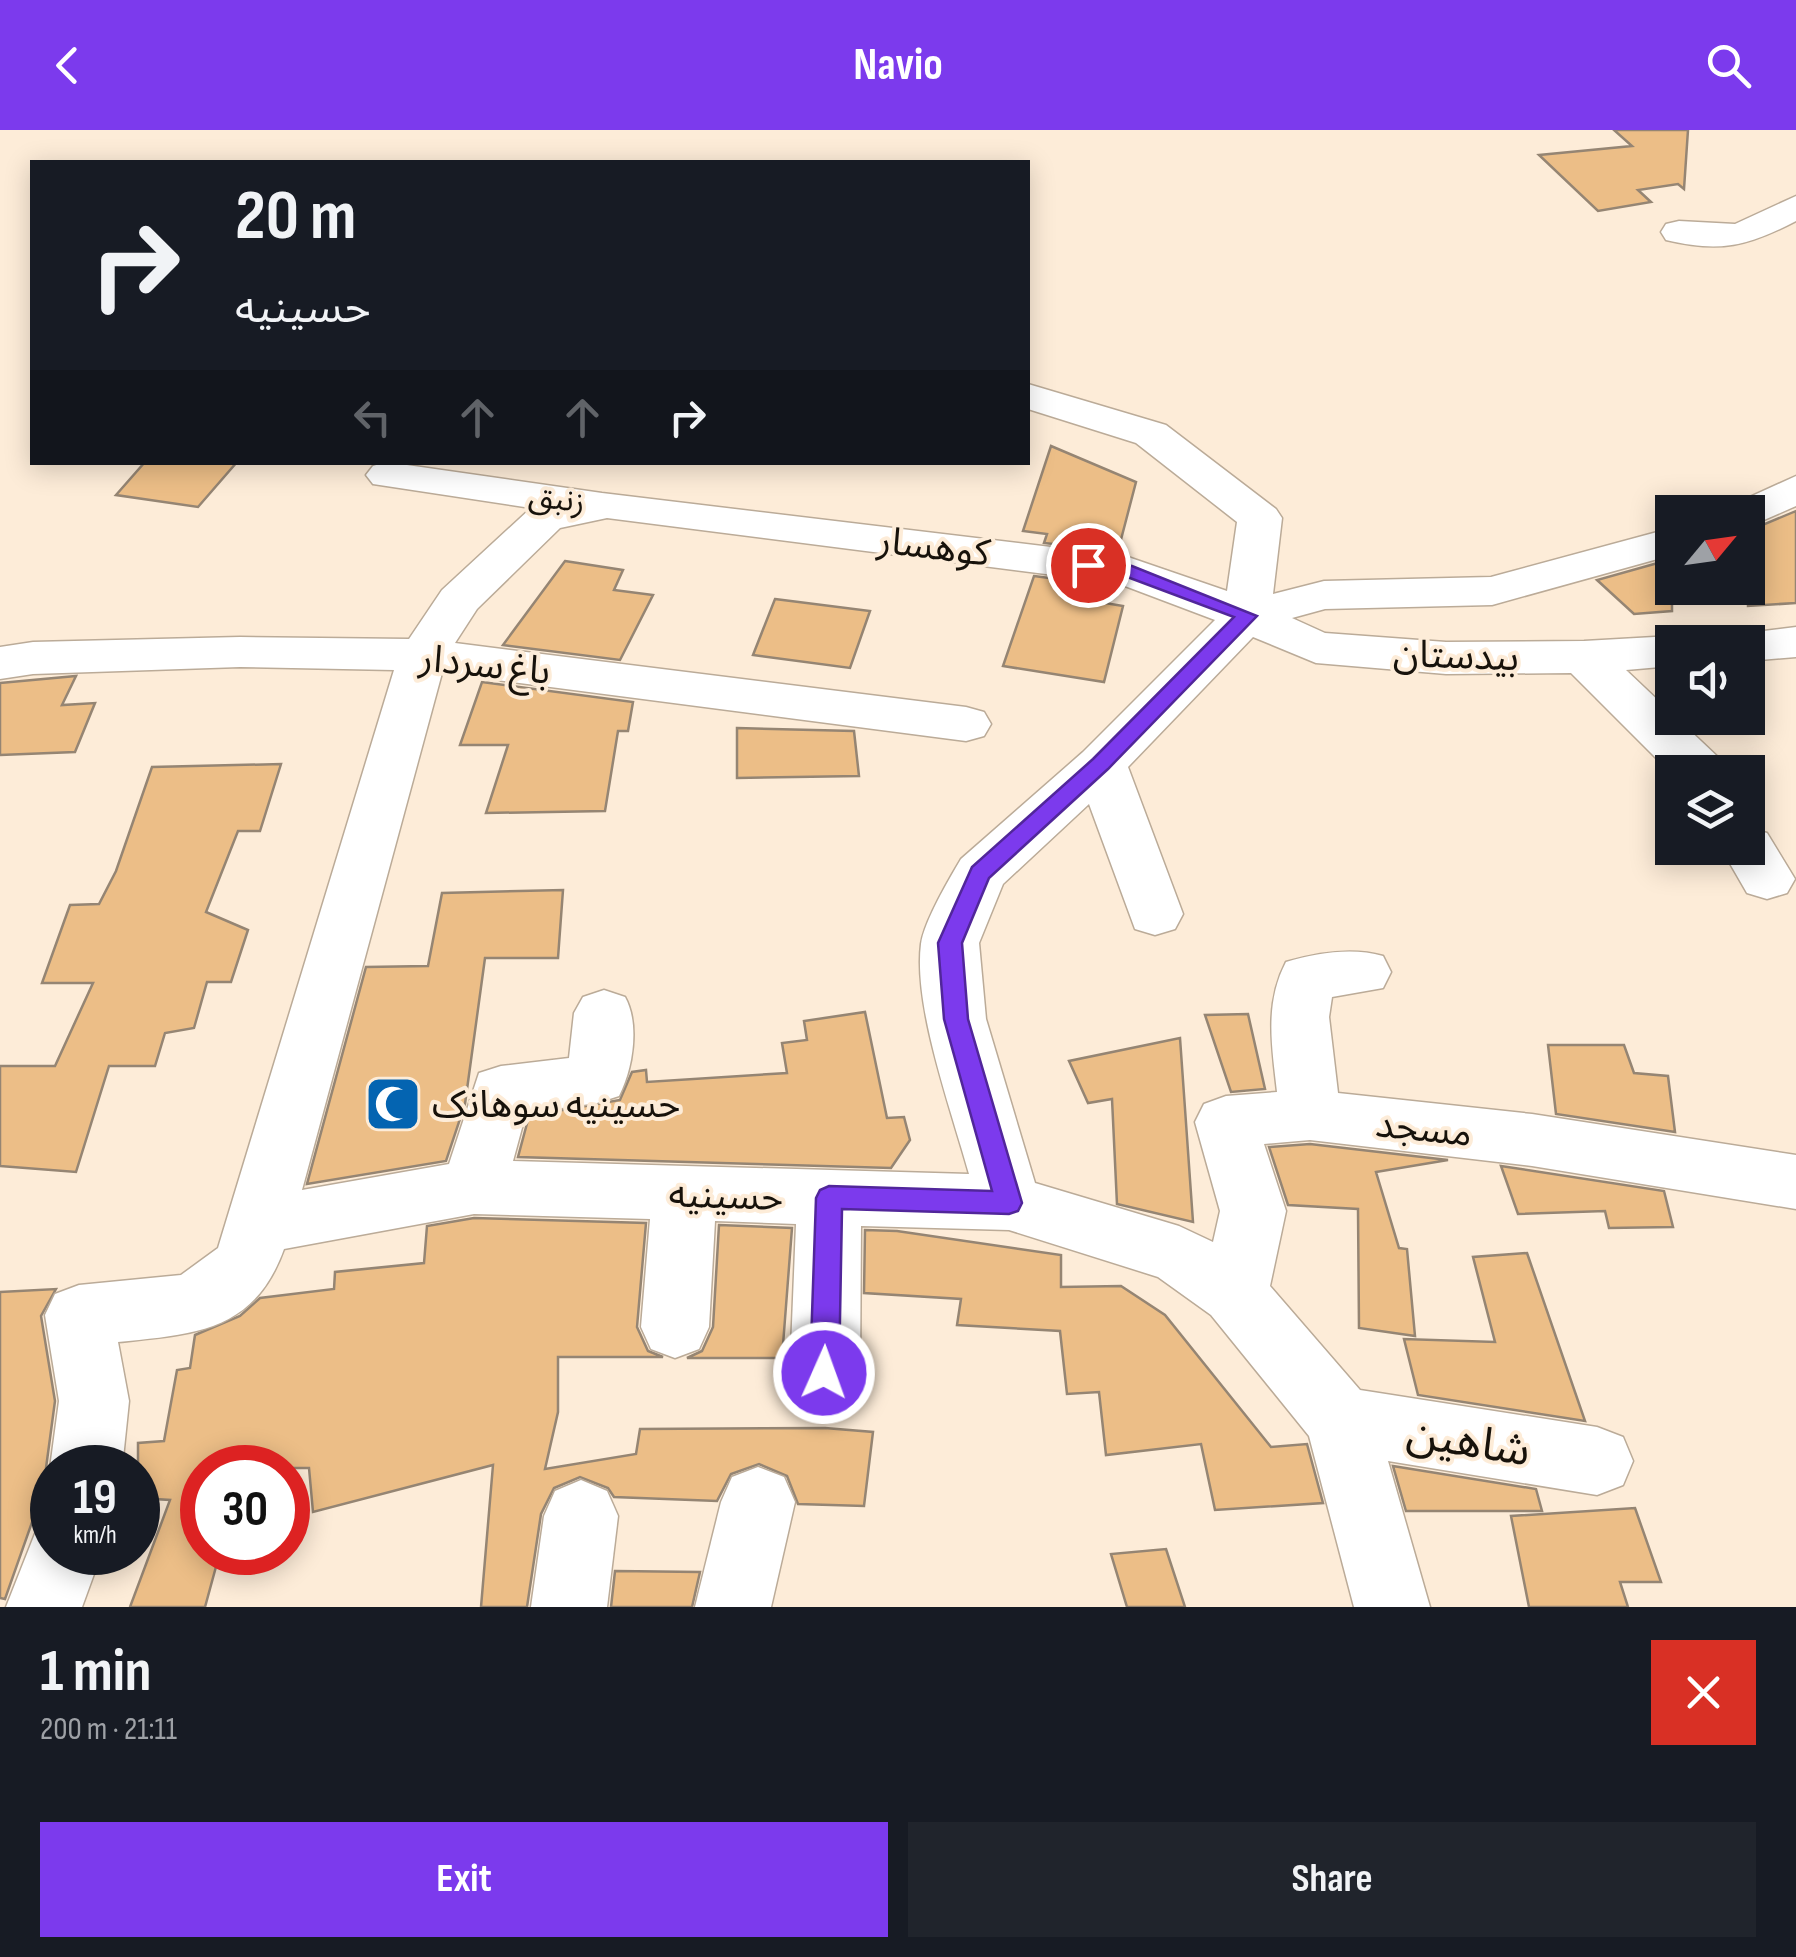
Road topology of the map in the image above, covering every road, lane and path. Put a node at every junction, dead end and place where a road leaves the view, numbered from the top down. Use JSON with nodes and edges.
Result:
{"nodes":[{"id":1,"x":1796,"y":208,"type":"edge"},
{"id":2,"x":1678,"y":232,"type":"dead end"},
{"id":3,"x":1030,"y":397,"type":"edge"},
{"id":4,"x":388,"y":475,"type":"dead end"},
{"id":5,"x":1796,"y":489,"type":"edge"},
{"id":6,"x":606,"y":505,"type":"junction"},
{"id":7,"x":1765,"y":505,"type":"edge"},
{"id":8,"x":1655,"y":545,"type":"edge"},
{"id":9,"x":1247,"y":616,"type":"junction"},
{"id":10,"x":1796,"y":642,"type":"edge"},
{"id":11,"x":1765,"y":645,"type":"edge"},
{"id":12,"x":1655,"y":652,"type":"edge"},
{"id":13,"x":423,"y":655,"type":"junction"},
{"id":14,"x":1584,"y":657,"type":"junction"},
{"id":15,"x":0,"y":663,"type":"edge"},
{"id":16,"x":966,"y":724,"type":"dead end"},
{"id":17,"x":1685,"y":755,"type":"edge"},
{"id":18,"x":1100,"y":764,"type":"junction"},
{"id":19,"x":1155,"y":914,"type":"dead end"},
{"id":20,"x":1362,"y":972,"type":"dead end"},
{"id":21,"x":604,"y":1013,"type":"dead end"},
{"id":22,"x":1310,"y":1115,"type":"junction"},
{"id":23,"x":1796,"y":1182,"type":"edge"},
{"id":24,"x":474,"y":1187,"type":"junction"},
{"id":25,"x":684,"y":1194,"type":"junction"},
{"id":26,"x":829,"y":1198,"type":"junction"},
{"id":27,"x":1009,"y":1203,"type":"junction"},
{"id":28,"x":260,"y":1225,"type":"junction"},
{"id":29,"x":1235,"y":1294,"type":"junction"},
{"id":30,"x":675,"y":1327,"type":"dead end"},
{"id":31,"x":824,"y":1373,"type":"dead end"},
{"id":32,"x":1341,"y":1420,"type":"junction"},
{"id":33,"x":89,"y":1445,"type":"edge"},
{"id":34,"x":1598,"y":1461,"type":"dead end"},
{"id":35,"x":758,"y":1502,"type":"dead end"},
{"id":36,"x":581,"y":1516,"type":"dead end"},
{"id":37,"x":57,"y":1575,"type":"edge"},
{"id":38,"x":44,"y":1607,"type":"edge"},
{"id":39,"x":570,"y":1607,"type":"edge"},
{"id":40,"x":733,"y":1607,"type":"edge"},
{"id":41,"x":1392,"y":1607,"type":"edge"}],
"edges":[{"from":1,"to":2,"type":"street"},
{"from":3,"to":9,"type":"street"},
{"from":4,"to":6,"type":"street","name":"زنبق"},
{"from":5,"to":7,"type":"street"},
{"from":6,"to":9,"type":"street","name":"کوهسار"},
{"from":6,"to":13,"type":"street","name":"کوهسار"},
{"from":8,"to":9,"type":"street"},
{"from":9,"to":14,"type":"street","name":"بیدستان"},
{"from":9,"to":18,"type":"street"},
{"from":10,"to":11,"type":"street"},
{"from":12,"to":14,"type":"street","name":"بیدستان"},
{"from":13,"to":15,"type":"street","name":"باغ سردار"},
{"from":13,"to":16,"type":"street","name":"باغ سردار"},
{"from":13,"to":28,"type":"street"},
{"from":14,"to":17,"type":"street"},
{"from":18,"to":19,"type":"street"},
{"from":18,"to":27,"type":"street"},
{"from":20,"to":22,"type":"street"},
{"from":21,"to":24,"type":"street"},
{"from":22,"to":23,"type":"street","name":"مسجد"},
{"from":22,"to":29,"type":"street","name":"مسجد"},
{"from":24,"to":25,"type":"street","name":"حسینیه"},
{"from":24,"to":28,"type":"street","name":"حسینیه"},
{"from":25,"to":26,"type":"street","name":"حسینیه"},
{"from":25,"to":30,"type":"street"},
{"from":26,"to":27,"type":"street","name":"حسینیه"},
{"from":26,"to":31,"type":"street"},
{"from":27,"to":29,"type":"street","name":"حسینیه"},
{"from":28,"to":33,"type":"street"},
{"from":29,"to":32,"type":"street","name":"حسینیه"},
{"from":32,"to":34,"type":"street","name":"شاهین"},
{"from":32,"to":41,"type":"street"},
{"from":35,"to":40,"type":"street"},
{"from":36,"to":39,"type":"street"},
{"from":37,"to":38,"type":"street"}]}
